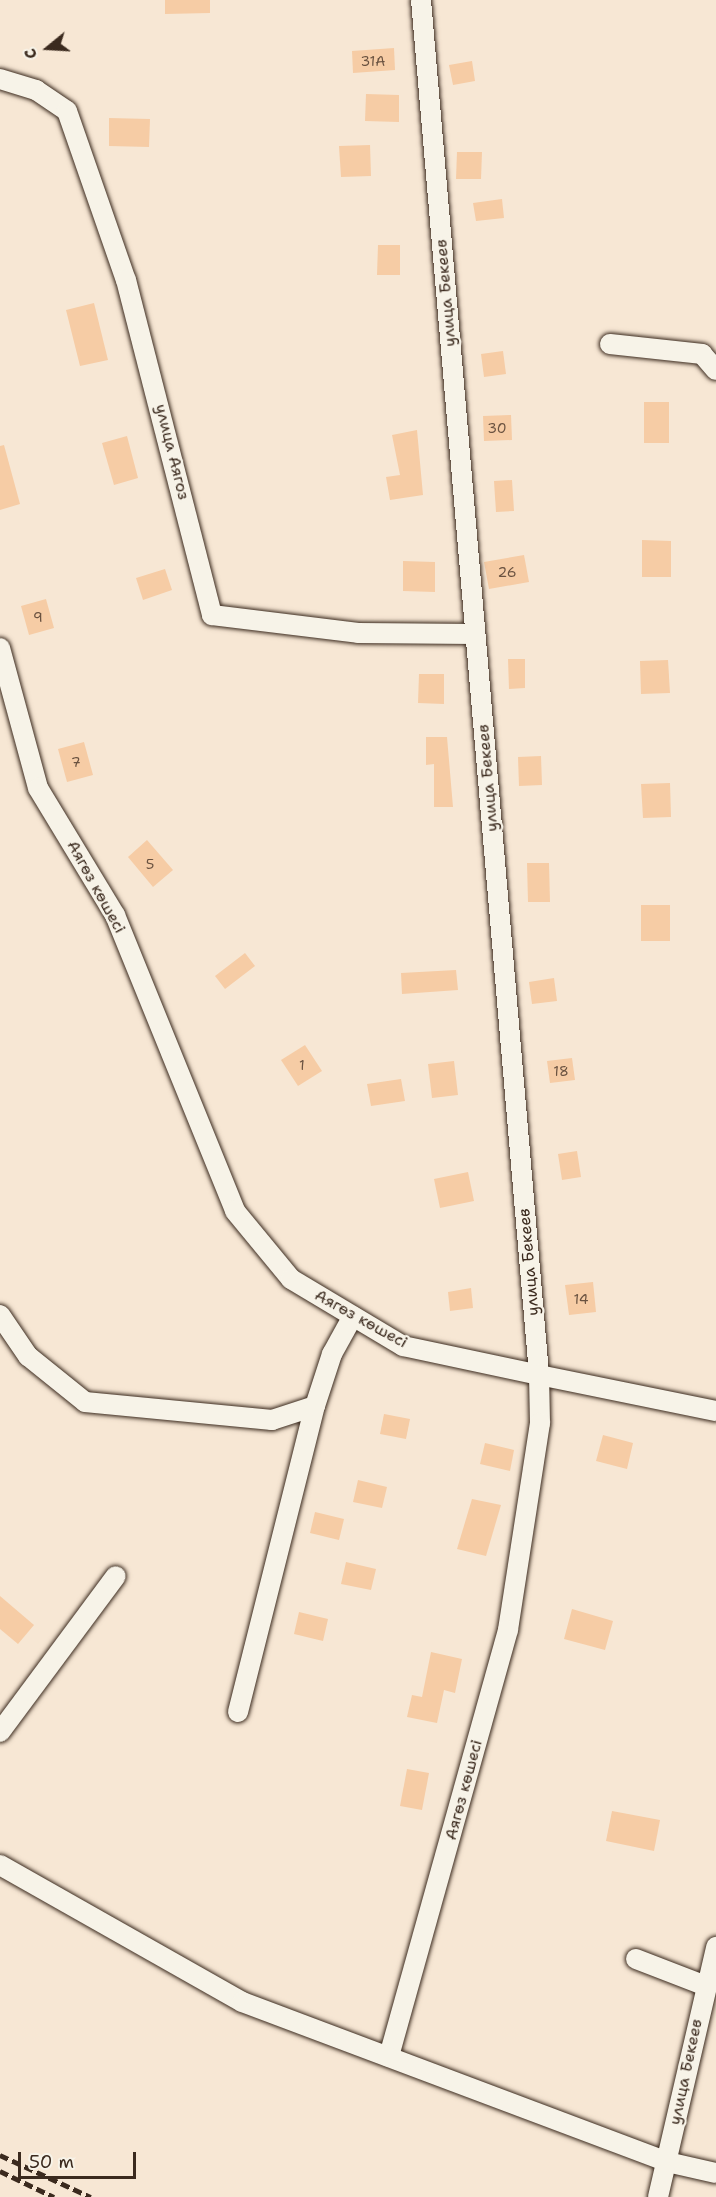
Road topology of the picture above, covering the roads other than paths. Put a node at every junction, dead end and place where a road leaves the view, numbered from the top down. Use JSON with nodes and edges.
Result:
{"nodes":[{"id":1,"x":421,"y":0,"type":"edge"},
{"id":2,"x":0,"y":79,"type":"edge"},
{"id":3,"x":610,"y":344,"type":"dead end"},
{"id":4,"x":716,"y":370,"type":"edge"},
{"id":5,"x":476,"y":634,"type":"junction"},
{"id":6,"x":0,"y":648,"type":"edge"},
{"id":7,"x":0,"y":1315,"type":"edge"},
{"id":8,"x":353,"y":1316,"type":"junction"},
{"id":9,"x":539,"y":1375,"type":"junction"},
{"id":10,"x":315,"y":1406,"type":"junction"},
{"id":11,"x":716,"y":1411,"type":"edge"},
{"id":12,"x":116,"y":1576,"type":"dead end"},
{"id":13,"x":238,"y":1712,"type":"dead end"},
{"id":14,"x":0,"y":1732,"type":"edge"},
{"id":15,"x":0,"y":1865,"type":"edge"},
{"id":16,"x":716,"y":1947,"type":"edge"},
{"id":17,"x":636,"y":1959,"type":"dead end"},
{"id":18,"x":706,"y":1986,"type":"junction"},
{"id":19,"x":708,"y":2009,"type":"edge"},
{"id":20,"x":389,"y":2057,"type":"junction"},
{"id":21,"x":667,"y":2162,"type":"junction"},
{"id":22,"x":716,"y":2173,"type":"edge"},
{"id":23,"x":658,"y":2197,"type":"edge"}],
"edges":[{"from":1,"to":5,"type":"street","name":"улица Бекеев"},
{"from":2,"to":5,"type":"street","name":"улица Аягоз"},
{"from":3,"to":4,"type":"street"},
{"from":5,"to":9,"type":"street","name":"улица Бекеев"},
{"from":6,"to":8,"type":"street","name":"Аягөз көшесі"},
{"from":7,"to":10,"type":"street"},
{"from":8,"to":9,"type":"street","name":"Аягөз көшесі"},
{"from":8,"to":10,"type":"street"},
{"from":9,"to":11,"type":"street"},
{"from":9,"to":20,"type":"street","name":"Аягөз көшесі"},
{"from":10,"to":13,"type":"street"},
{"from":12,"to":14,"type":"street"},
{"from":15,"to":20,"type":"street"},
{"from":16,"to":18,"type":"street","name":"улица Бекеев"},
{"from":17,"to":18,"type":"street"},
{"from":18,"to":19,"type":"street","name":"улица Бекеев"},
{"from":19,"to":21,"type":"street","name":"улица Бекеев"},
{"from":20,"to":21,"type":"street"},
{"from":21,"to":22,"type":"street"},
{"from":21,"to":23,"type":"street","name":"улица Бекеев"}]}
